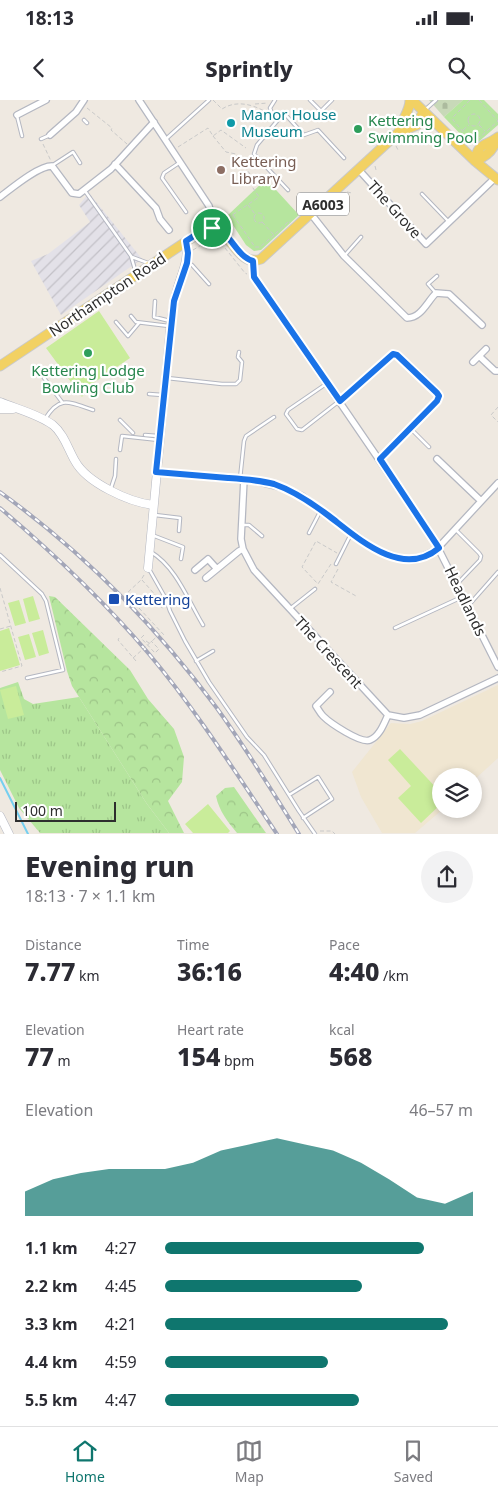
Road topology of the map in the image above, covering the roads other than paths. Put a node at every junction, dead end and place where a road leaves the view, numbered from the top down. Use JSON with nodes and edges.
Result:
{"nodes":[{"id":1,"x":46,"y":100,"type":"edge"},
{"id":2,"x":140,"y":100,"type":"edge"},
{"id":3,"x":211,"y":100,"type":"edge"},
{"id":4,"x":275,"y":100,"type":"edge"},
{"id":5,"x":310,"y":100,"type":"edge"},
{"id":6,"x":332,"y":100,"type":"edge"},
{"id":7,"x":411,"y":100,"type":"edge"},
{"id":8,"x":436,"y":100,"type":"edge"},
{"id":9,"x":83,"y":102,"type":"edge"},
{"id":10,"x":423,"y":112,"type":"junction"},
{"id":11,"x":17,"y":115,"type":"joint"},
{"id":12,"x":84,"y":120,"type":"dead end"},
{"id":13,"x":278,"y":120,"type":"junction"},
{"id":14,"x":154,"y":122,"type":"junction"},
{"id":15,"x":87,"y":124,"type":"dead end"},
{"id":16,"x":435,"y":124,"type":"junction"},
{"id":17,"x":417,"y":125,"type":"junction"},
{"id":18,"x":399,"y":130,"type":"junction"},
{"id":19,"x":50,"y":134,"type":"joint"},
{"id":20,"x":22,"y":136,"type":"dead end"},
{"id":21,"x":497,"y":138,"type":"edge"},
{"id":22,"x":41,"y":139,"type":"dead end"},
{"id":23,"x":166,"y":139,"type":"junction"},
{"id":24,"x":344,"y":158,"type":"dead end"},
{"id":25,"x":475,"y":161,"type":"junction"},
{"id":26,"x":181,"y":162,"type":"junction"},
{"id":27,"x":80,"y":163,"type":"dead end"},
{"id":28,"x":115,"y":164,"type":"junction"},
{"id":29,"x":52,"y":166,"type":"junction"},
{"id":30,"x":359,"y":170,"type":"junction"},
{"id":31,"x":497,"y":179,"type":"edge"},
{"id":32,"x":85,"y":190,"type":"junction"},
{"id":33,"x":288,"y":190,"type":"dead end"},
{"id":34,"x":422,"y":194,"type":"dead end"},
{"id":35,"x":0,"y":197,"type":"edge"},
{"id":36,"x":186,"y":212,"type":"dead end"},
{"id":37,"x":311,"y":214,"type":"junction"},
{"id":38,"x":449,"y":222,"type":"junction"},
{"id":39,"x":212,"y":228,"type":"junction"},
{"id":40,"x":169,"y":230,"type":"dead end"},
{"id":41,"x":361,"y":237,"type":"dead end"},
{"id":42,"x":186,"y":241,"type":"junction"},
{"id":43,"x":131,"y":256,"type":"junction"},
{"id":44,"x":344,"y":256,"type":"junction"},
{"id":45,"x":253,"y":261,"type":"junction"},
{"id":46,"x":187,"y":263,"type":"junction"},
{"id":47,"x":152,"y":264,"type":"junction"},
{"id":48,"x":136,"y":276,"type":"junction"},
{"id":49,"x":437,"y":276,"type":"dead end"},
{"id":50,"x":210,"y":284,"type":"dead end"},
{"id":51,"x":436,"y":293,"type":"junction"},
{"id":52,"x":155,"y":301,"type":"dead end"},
{"id":53,"x":131,"y":316,"type":"dead end"},
{"id":54,"x":116,"y":322,"type":"dead end"},
{"id":55,"x":139,"y":323,"type":"junction"},
{"id":56,"x":171,"y":324,"type":"junction"},
{"id":57,"x":482,"y":325,"type":"dead end"},
{"id":58,"x":486,"y":349,"type":"dead end"},
{"id":59,"x":239,"y":352,"type":"dead end"},
{"id":60,"x":479,"y":356,"type":"junction"},
{"id":61,"x":473,"y":362,"type":"dead end"},
{"id":62,"x":1,"y":366,"type":"edge"},
{"id":63,"x":498,"y":371,"type":"edge"},
{"id":64,"x":44,"y":378,"type":"dead end"},
{"id":65,"x":166,"y":378,"type":"junction"},
{"id":66,"x":327,"y":383,"type":"junction"},
{"id":67,"x":149,"y":394,"type":"dead end"},
{"id":68,"x":164,"y":395,"type":"junction"},
{"id":69,"x":340,"y":401,"type":"junction"},
{"id":70,"x":0,"y":402,"type":"edge"},
{"id":71,"x":62,"y":402,"type":"junction"},
{"id":72,"x":0,"y":409,"type":"edge"},
{"id":73,"x":15,"y":409,"type":"junction"},
{"id":74,"x":93,"y":410,"type":"dead end"},
{"id":75,"x":274,"y":417,"type":"dead end"},
{"id":76,"x":120,"y":420,"type":"dead end"},
{"id":77,"x":45,"y":421,"type":"junction"},
{"id":78,"x":410,"y":428,"type":"junction"},
{"id":79,"x":133,"y":433,"type":"dead end"},
{"id":80,"x":145,"y":435,"type":"dead end"},
{"id":81,"x":160,"y":438,"type":"junction"},
{"id":82,"x":429,"y":447,"type":"dead end"},
{"id":83,"x":120,"y":450,"type":"dead end"},
{"id":84,"x":116,"y":459,"type":"dead end"},
{"id":85,"x":380,"y":459,"type":"junction"},
{"id":86,"x":437,"y":459,"type":"dead end"},
{"id":87,"x":156,"y":472,"type":"junction"},
{"id":88,"x":242,"y":479,"type":"junction"},
{"id":89,"x":498,"y":483,"type":"edge"},
{"id":90,"x":111,"y":490,"type":"junction"},
{"id":91,"x":481,"y":501,"type":"junction"},
{"id":92,"x":153,"y":505,"type":"junction"},
{"id":93,"x":321,"y":510,"type":"junction"},
{"id":94,"x":152,"y":515,"type":"junction"},
{"id":95,"x":242,"y":525,"type":"junction"},
{"id":96,"x":456,"y":530,"type":"junction"},
{"id":97,"x":179,"y":531,"type":"dead end"},
{"id":98,"x":309,"y":533,"type":"dead end"},
{"id":99,"x":352,"y":534,"type":"junction"},
{"id":100,"x":151,"y":535,"type":"junction"},
{"id":101,"x":262,"y":536,"type":"dead end"},
{"id":102,"x":439,"y":548,"type":"junction"},
{"id":103,"x":243,"y":550,"type":"junction"},
{"id":104,"x":150,"y":552,"type":"junction"},
{"id":105,"x":0,"y":555,"type":"edge"},
{"id":106,"x":181,"y":560,"type":"dead end"},
{"id":107,"x":336,"y":564,"type":"road end"},
{"id":108,"x":148,"y":568,"type":"joint"},
{"id":109,"x":217,"y":569,"type":"junction"},
{"id":110,"x":195,"y":570,"type":"dead end"},
{"id":111,"x":498,"y":572,"type":"edge"},
{"id":112,"x":206,"y":578,"type":"dead end"},
{"id":113,"x":457,"y":584,"type":"junction"},
{"id":114,"x":315,"y":589,"type":"dead end"},
{"id":115,"x":463,"y":596,"type":"junction"},
{"id":116,"x":468,"y":606,"type":"junction"},
{"id":117,"x":289,"y":609,"type":"junction"},
{"id":118,"x":203,"y":625,"type":"dead end"},
{"id":119,"x":395,"y":628,"type":"dead end"},
{"id":120,"x":213,"y":651,"type":"dead end"},
{"id":121,"x":196,"y":661,"type":"junction"},
{"id":122,"x":498,"y":667,"type":"edge"},
{"id":123,"x":27,"y":678,"type":"dead end"},
{"id":124,"x":498,"y":678,"type":"edge"},
{"id":125,"x":330,"y":692,"type":"dead end"},
{"id":126,"x":388,"y":715,"type":"junction"},
{"id":127,"x":289,"y":795,"type":"junction"},
{"id":128,"x":0,"y":816,"type":"edge"},
{"id":129,"x":303,"y":818,"type":"junction"},
{"id":130,"x":317,"y":832,"type":"edge"},
{"id":131,"x":9,"y":834,"type":"edge"}],
"edges":[{"from":1,"to":11,"type":"street"},
{"from":2,"to":14,"type":"street"},
{"from":3,"to":23,"type":"lane"},
{"from":4,"to":13,"type":"lane"},
{"from":5,"to":6,"type":"lane"},
{"from":7,"to":10,"type":"main road"},
{"from":7,"to":18,"type":"main road","number":"A6003"},
{"from":8,"to":10,"type":"lane"},
{"from":9,"to":19,"type":"street"},
{"from":10,"to":16,"type":"main road"},
{"from":10,"to":17,"type":"main road"},
{"from":10,"to":18,"type":"main road","number":"A6003"},
{"from":11,"to":20,"type":"lane"},
{"from":12,"to":15,"type":"lane"},
{"from":13,"to":24,"type":"lane"},
{"from":13,"to":33,"type":"lane"},
{"from":14,"to":23,"type":"street"},
{"from":14,"to":28,"type":"street"},
{"from":16,"to":17,"type":"main road"},
{"from":16,"to":25,"type":"main road"},
{"from":17,"to":18,"type":"main road","number":"A6003"},
{"from":18,"to":30,"type":"main road","number":"A6003"},
{"from":19,"to":22,"type":"lane"},
{"from":21,"to":25,"type":"main road"},
{"from":23,"to":26,"type":"street"},
{"from":25,"to":31,"type":"main road"},
{"from":26,"to":36,"type":"lane"},
{"from":26,"to":39,"type":"street"},
{"from":27,"to":29,"type":"lane"},
{"from":28,"to":32,"type":"street"},
{"from":28,"to":40,"type":"street"},
{"from":29,"to":32,"type":"street"},
{"from":29,"to":35,"type":"street"},
{"from":30,"to":37,"type":"main road","number":"A6003"},
{"from":30,"to":38,"type":"street","name":"The Grove"},
{"from":31,"to":38,"type":"street","name":"The Grove"},
{"from":32,"to":43,"type":"lane"},
{"from":34,"to":38,"type":"lane"},
{"from":37,"to":44,"type":"street"},
{"from":37,"to":45,"type":"main road","number":"A6003"},
{"from":39,"to":42,"type":"main road","name":"Northampton Road"},
{"from":39,"to":45,"type":"main road"},
{"from":41,"to":44,"type":"lane"},
{"from":42,"to":46,"type":"main road"},
{"from":42,"to":47,"type":"main road","name":"Northampton Road"},
{"from":43,"to":47,"type":"lane"},
{"from":43,"to":48,"type":"lane"},
{"from":44,"to":51,"type":"street"},
{"from":45,"to":66,"type":"street","name":"Headlands"},
{"from":46,"to":50,"type":"lane"},
{"from":46,"to":56,"type":"main road"},
{"from":47,"to":48,"type":"main road","name":"Northampton Road"},
{"from":48,"to":62,"type":"main road","name":"Northampton Road"},
{"from":49,"to":51,"type":"lane"},
{"from":51,"to":57,"type":"street"},
{"from":52,"to":56,"type":"lane"},
{"from":53,"to":55,"type":"lane"},
{"from":54,"to":55,"type":"lane"},
{"from":55,"to":56,"type":"lane"},
{"from":56,"to":65,"type":"main road"},
{"from":58,"to":60,"type":"street"},
{"from":59,"to":65,"type":"lane"},
{"from":60,"to":61,"type":"street"},
{"from":60,"to":63,"type":"street"},
{"from":64,"to":71,"type":"lane"},
{"from":65,"to":68,"type":"main road"},
{"from":66,"to":69,"type":"street","name":"Headlands"},
{"from":66,"to":69,"type":"lane"},
{"from":67,"to":68,"type":"lane"},
{"from":68,"to":81,"type":"main road"},
{"from":69,"to":78,"type":"street"},
{"from":69,"to":85,"type":"street","name":"Headlands"},
{"from":70,"to":73,"type":"main road"},
{"from":71,"to":74,"type":"lane"},
{"from":71,"to":77,"type":"lane"},
{"from":72,"to":73,"type":"main road"},
{"from":73,"to":77,"type":"main road"},
{"from":75,"to":88,"type":"lane"},
{"from":76,"to":79,"type":"lane"},
{"from":77,"to":90,"type":"main road"},
{"from":78,"to":82,"type":"lane"},
{"from":78,"to":85,"type":"street"},
{"from":80,"to":81,"type":"lane"},
{"from":81,"to":83,"type":"lane"},
{"from":81,"to":87,"type":"main road"},
{"from":84,"to":90,"type":"lane"},
{"from":85,"to":102,"type":"street","name":"Headlands"},
{"from":86,"to":91,"type":"street"},
{"from":87,"to":88,"type":"street"},
{"from":87,"to":92,"type":"main road"},
{"from":88,"to":93,"type":"street"},
{"from":88,"to":95,"type":"street","name":"The Crescent"},
{"from":89,"to":91,"type":"street"},
{"from":90,"to":92,"type":"main road"},
{"from":91,"to":96,"type":"street"},
{"from":92,"to":94,"type":"main road"},
{"from":93,"to":98,"type":"lane"},
{"from":93,"to":99,"type":"street"},
{"from":94,"to":97,"type":"lane"},
{"from":94,"to":100,"type":"main road"},
{"from":95,"to":101,"type":"lane"},
{"from":95,"to":103,"type":"street","name":"The Crescent"},
{"from":96,"to":102,"type":"street"},
{"from":96,"to":113,"type":"lane"},
{"from":99,"to":102,"type":"street"},
{"from":99,"to":107,"type":"lane"},
{"from":100,"to":104,"type":"main road"},
{"from":100,"to":106,"type":"lane"},
{"from":102,"to":113,"type":"street","name":"Headlands"},
{"from":103,"to":109,"type":"street"},
{"from":103,"to":117,"type":"street","name":"The Crescent"},
{"from":104,"to":108,"type":"main road"},
{"from":104,"to":118,"type":"lane"},
{"from":105,"to":123,"type":"lane"},
{"from":108,"to":121,"type":"lane"},
{"from":109,"to":110,"type":"street"},
{"from":109,"to":112,"type":"street"},
{"from":111,"to":116,"type":"lane"},
{"from":113,"to":115,"type":"street","name":"Headlands"},
{"from":114,"to":117,"type":"lane"},
{"from":115,"to":116,"type":"street","name":"Headlands"},
{"from":115,"to":119,"type":"lane"},
{"from":116,"to":122,"type":"street","name":"Headlands"},
{"from":117,"to":126,"type":"street","name":"The Crescent"},
{"from":120,"to":121,"type":"lane"},
{"from":121,"to":127,"type":"lane"},
{"from":124,"to":126,"type":"street"},
{"from":125,"to":126,"type":"street"},
{"from":127,"to":129,"type":"lane"},
{"from":127,"to":129,"type":"lane"},
{"from":128,"to":131,"type":"main road"},
{"from":129,"to":130,"type":"lane"}]}
